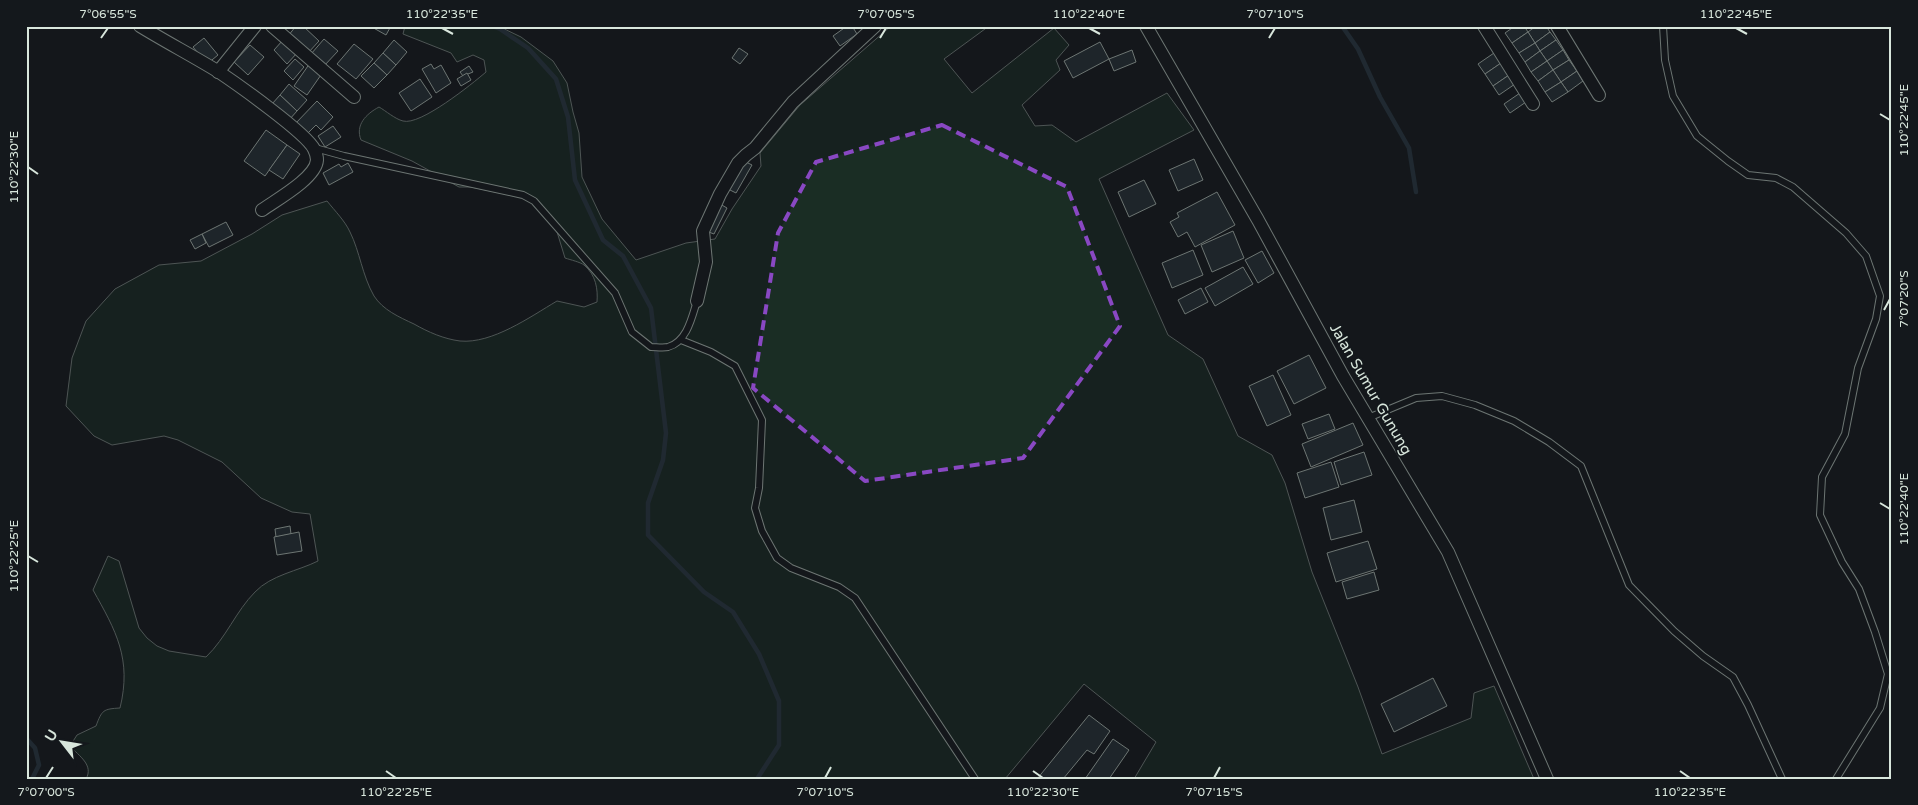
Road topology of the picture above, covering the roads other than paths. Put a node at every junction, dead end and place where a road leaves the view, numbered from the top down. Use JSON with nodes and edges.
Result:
{"nodes":[{"id":1,"x":140,"y":26,"type":"edge"},
{"id":2,"x":255,"y":26,"type":"edge"},
{"id":3,"x":272,"y":26,"type":"edge"},
{"id":4,"x":875,"y":26,"type":"edge"},
{"id":5,"x":1146,"y":26,"type":"edge"},
{"id":6,"x":1484,"y":26,"type":"edge"},
{"id":7,"x":1557,"y":26,"type":"edge"},
{"id":8,"x":1663,"y":26,"type":"edge"},
{"id":9,"x":218,"y":72,"type":"junction"},
{"id":10,"x":1600,"y":94,"type":"dead end"},
{"id":11,"x":354,"y":96,"type":"dead end"},
{"id":12,"x":1533,"y":104,"type":"dead end"},
{"id":13,"x":313,"y":148,"type":"junction"},
{"id":14,"x":262,"y":210,"type":"dead end"},
{"id":15,"x":698,"y":301,"type":"joint"},
{"id":16,"x":681,"y":340,"type":"junction"},
{"id":17,"x":1368,"y":418,"type":"junction"},
{"id":18,"x":975,"y":779,"type":"edge"},
{"id":19,"x":1547,"y":779,"type":"edge"},
{"id":20,"x":1782,"y":779,"type":"edge"},
{"id":21,"x":1836,"y":779,"type":"edge"}],
"edges":[{"from":1,"to":9,"type":"street"},
{"from":2,"to":9,"type":"street"},
{"from":3,"to":11,"type":"street"},
{"from":4,"to":15,"type":"street"},
{"from":5,"to":17,"type":"street","name":"Jalan Sumur Gunung"},
{"from":6,"to":12,"type":"street"},
{"from":7,"to":10,"type":"street"},
{"from":8,"to":21,"type":"lane"},
{"from":9,"to":13,"type":"street"},
{"from":13,"to":14,"type":"street"},
{"from":13,"to":16,"type":"lane"},
{"from":15,"to":16,"type":"lane"},
{"from":16,"to":18,"type":"lane"},
{"from":17,"to":19,"type":"street","name":"Jalan Sumur Gunung"},
{"from":17,"to":20,"type":"lane"}]}
